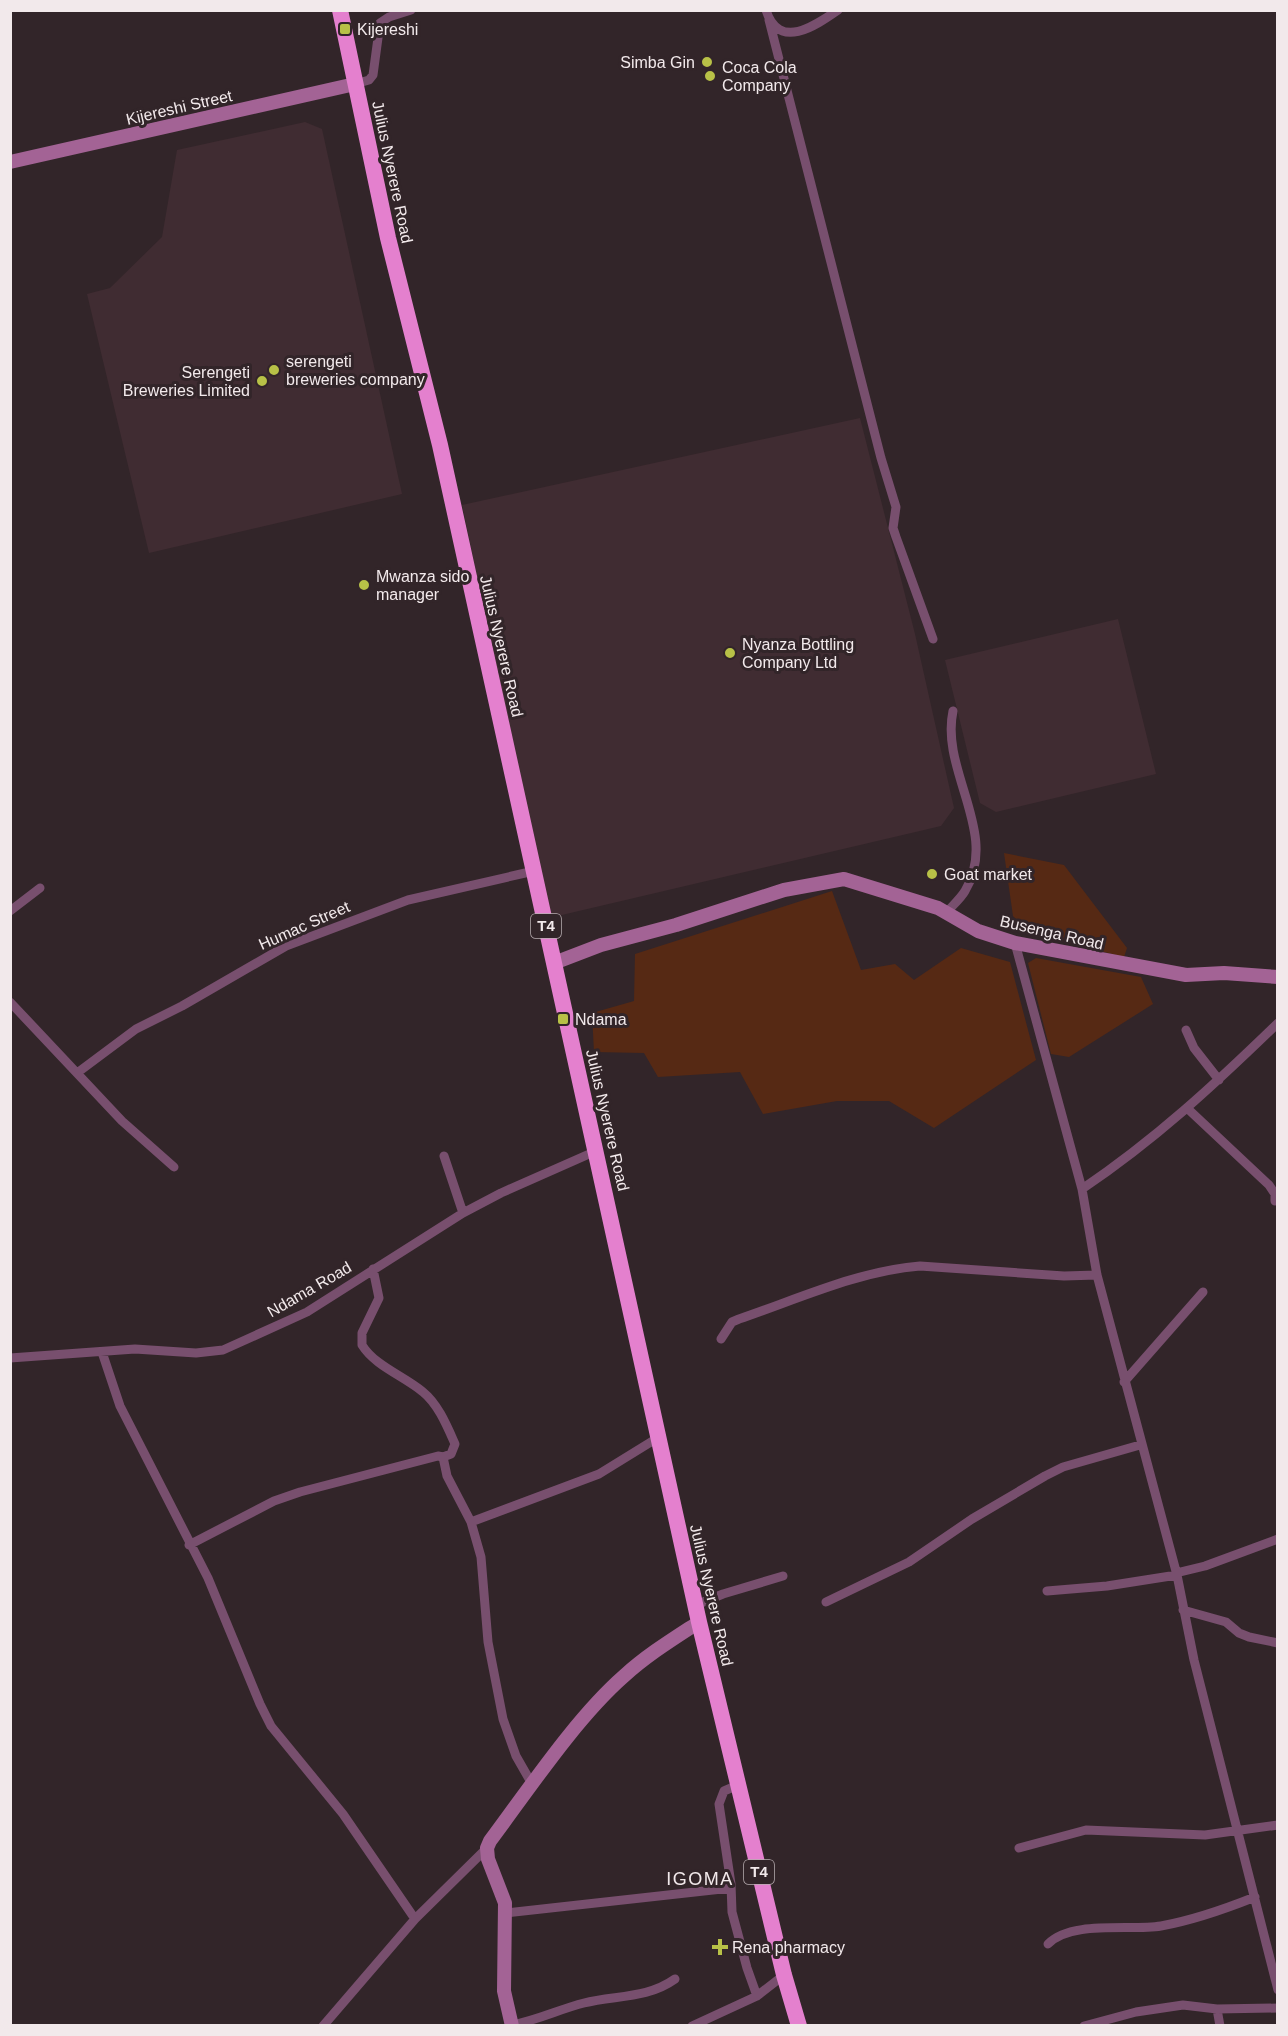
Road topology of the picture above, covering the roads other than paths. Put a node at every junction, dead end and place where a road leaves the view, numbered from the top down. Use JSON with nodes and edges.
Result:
{"nodes":[{"id":1,"x":340,"y":10,"type":"edge"},
{"id":2,"x":411,"y":10,"type":"edge"},
{"id":3,"x":766,"y":10,"type":"edge"},
{"id":4,"x":838,"y":10,"type":"edge"},
{"id":5,"x":770,"y":20,"type":"junction"},
{"id":6,"x":355,"y":84,"type":"junction"},
{"id":7,"x":10,"y":162,"type":"edge"},
{"id":8,"x":933,"y":639,"type":"dead end"},
{"id":9,"x":953,"y":711,"type":"dead end"},
{"id":10,"x":534,"y":871,"type":"junction"},
{"id":11,"x":40,"y":888,"type":"dead end"},
{"id":12,"x":10,"y":911,"type":"edge"},
{"id":13,"x":947,"y":912,"type":"junction"},
{"id":14,"x":1015,"y":943,"type":"junction"},
{"id":15,"x":554,"y":963,"type":"junction"},
{"id":16,"x":1278,"y":977,"type":"edge"},
{"id":17,"x":10,"y":1002,"type":"edge"},
{"id":18,"x":1278,"y":1023,"type":"edge"},
{"id":19,"x":1186,"y":1030,"type":"dead end"},
{"id":20,"x":77,"y":1073,"type":"junction"},
{"id":21,"x":1219,"y":1080,"type":"junction"},
{"id":22,"x":1188,"y":1109,"type":"junction"},
{"id":23,"x":596,"y":1151,"type":"junction"},
{"id":24,"x":444,"y":1156,"type":"dead end"},
{"id":25,"x":174,"y":1167,"type":"dead end"},
{"id":26,"x":1082,"y":1189,"type":"junction"},
{"id":27,"x":1275,"y":1202,"type":"dead end"},
{"id":28,"x":463,"y":1213,"type":"junction"},
{"id":29,"x":373,"y":1269,"type":"junction"},
{"id":30,"x":1097,"y":1275,"type":"junction"},
{"id":31,"x":1203,"y":1293,"type":"dead end"},
{"id":32,"x":721,"y":1339,"type":"dead end"},
{"id":33,"x":102,"y":1352,"type":"junction"},
{"id":34,"x":10,"y":1358,"type":"edge"},
{"id":35,"x":1124,"y":1382,"type":"junction"},
{"id":36,"x":659,"y":1437,"type":"junction"},
{"id":37,"x":1140,"y":1445,"type":"junction"},
{"id":38,"x":443,"y":1457,"type":"junction"},
{"id":39,"x":471,"y":1522,"type":"junction"},
{"id":40,"x":1278,"y":1539,"type":"edge"},
{"id":41,"x":189,"y":1545,"type":"junction"},
{"id":42,"x":1176,"y":1574,"type":"junction"},
{"id":43,"x":783,"y":1576,"type":"dead end"},
{"id":44,"x":1047,"y":1591,"type":"dead end"},
{"id":45,"x":826,"y":1602,"type":"dead end"},
{"id":46,"x":1183,"y":1610,"type":"junction"},
{"id":47,"x":698,"y":1613,"type":"junction"},
{"id":48,"x":1278,"y":1643,"type":"edge"},
{"id":49,"x":532,"y":1784,"type":"junction"},
{"id":50,"x":738,"y":1785,"type":"junction"},
{"id":51,"x":1278,"y":1825,"type":"edge"},
{"id":52,"x":1236,"y":1830,"type":"junction"},
{"id":53,"x":487,"y":1848,"type":"junction"},
{"id":54,"x":1019,"y":1848,"type":"dead end"},
{"id":55,"x":731,"y":1888,"type":"junction"},
{"id":56,"x":1255,"y":1897,"type":"junction"},
{"id":57,"x":506,"y":1913,"type":"junction"},
{"id":58,"x":415,"y":1919,"type":"junction"},
{"id":59,"x":1048,"y":1944,"type":"dead end"},
{"id":60,"x":784,"y":1975,"type":"junction"},
{"id":61,"x":675,"y":1979,"type":"dead end"},
{"id":62,"x":1278,"y":1990,"type":"edge"},
{"id":63,"x":757,"y":1996,"type":"junction"},
{"id":64,"x":1278,"y":2008,"type":"edge"},
{"id":65,"x":1217,"y":2009,"type":"junction"},
{"id":66,"x":323,"y":2025,"type":"edge"},
{"id":67,"x":512,"y":2025,"type":"edge"},
{"id":68,"x":692,"y":2025,"type":"edge"},
{"id":69,"x":799,"y":2025,"type":"edge"},
{"id":70,"x":1084,"y":2025,"type":"edge"},
{"id":71,"x":1220,"y":2025,"type":"edge"}],
"edges":[{"from":1,"to":6,"type":"highway","name":"Julius Nyerere Road","number":"T4"},
{"from":2,"to":6,"type":"street"},
{"from":3,"to":5,"type":"street"},
{"from":4,"to":5,"type":"street"},
{"from":5,"to":8,"type":"street"},
{"from":6,"to":7,"type":"street","name":"Kijereshi Street"},
{"from":6,"to":10,"type":"highway","name":"Julius Nyerere Road","number":"T4"},
{"from":9,"to":13,"type":"street"},
{"from":10,"to":15,"type":"highway","name":"Julius Nyerere Road","number":"T4"},
{"from":10,"to":20,"type":"street","name":"Humac Street"},
{"from":11,"to":12,"type":"street"},
{"from":13,"to":14,"type":"street","name":"Busenga Road"},
{"from":13,"to":15,"type":"street","name":"Busenga Road"},
{"from":14,"to":16,"type":"street","name":"Busenga Road"},
{"from":14,"to":26,"type":"street"},
{"from":15,"to":23,"type":"highway","name":"Julius Nyerere Road","number":"T4"},
{"from":17,"to":20,"type":"street"},
{"from":18,"to":21,"type":"street"},
{"from":19,"to":21,"type":"street"},
{"from":20,"to":25,"type":"street"},
{"from":21,"to":22,"type":"street"},
{"from":22,"to":26,"type":"street"},
{"from":22,"to":27,"type":"street"},
{"from":23,"to":28,"type":"street","name":"Ndama Road"},
{"from":23,"to":36,"type":"highway","name":"Julius Nyerere Road","number":"T4"},
{"from":24,"to":28,"type":"street"},
{"from":26,"to":30,"type":"street"},
{"from":28,"to":29,"type":"street","name":"Ndama Road"},
{"from":29,"to":33,"type":"street","name":"Ndama Road"},
{"from":29,"to":38,"type":"street"},
{"from":30,"to":32,"type":"street"},
{"from":30,"to":35,"type":"street"},
{"from":31,"to":35,"type":"street"},
{"from":33,"to":34,"type":"street","name":"Ndama Road"},
{"from":33,"to":41,"type":"street"},
{"from":35,"to":37,"type":"street"},
{"from":36,"to":39,"type":"street"},
{"from":36,"to":47,"type":"highway","name":"Julius Nyerere Road","number":"T4"},
{"from":37,"to":42,"type":"street"},
{"from":37,"to":45,"type":"street"},
{"from":38,"to":39,"type":"street"},
{"from":38,"to":41,"type":"street"},
{"from":39,"to":49,"type":"street"},
{"from":40,"to":42,"type":"street"},
{"from":41,"to":58,"type":"street"},
{"from":42,"to":44,"type":"street"},
{"from":42,"to":46,"type":"street"},
{"from":43,"to":47,"type":"street"},
{"from":46,"to":48,"type":"street"},
{"from":46,"to":52,"type":"street"},
{"from":47,"to":49,"type":"street"},
{"from":47,"to":50,"type":"highway","name":"Julius Nyerere Road","number":"T4"},
{"from":49,"to":53,"type":"street"},
{"from":50,"to":55,"type":"street"},
{"from":50,"to":60,"type":"highway","name":"Julius Nyerere Road","number":"T4"},
{"from":51,"to":52,"type":"street"},
{"from":52,"to":54,"type":"street"},
{"from":52,"to":56,"type":"street"},
{"from":53,"to":57,"type":"street"},
{"from":53,"to":58,"type":"street"},
{"from":55,"to":57,"type":"street"},
{"from":55,"to":63,"type":"street"},
{"from":56,"to":59,"type":"street"},
{"from":56,"to":62,"type":"street"},
{"from":57,"to":67,"type":"street"},
{"from":58,"to":66,"type":"street"},
{"from":60,"to":63,"type":"street"},
{"from":60,"to":69,"type":"highway","name":"Julius Nyerere Road","number":"T4"},
{"from":61,"to":67,"type":"street"},
{"from":63,"to":68,"type":"street"},
{"from":64,"to":65,"type":"street"},
{"from":65,"to":70,"type":"street"},
{"from":65,"to":71,"type":"street"}]}
